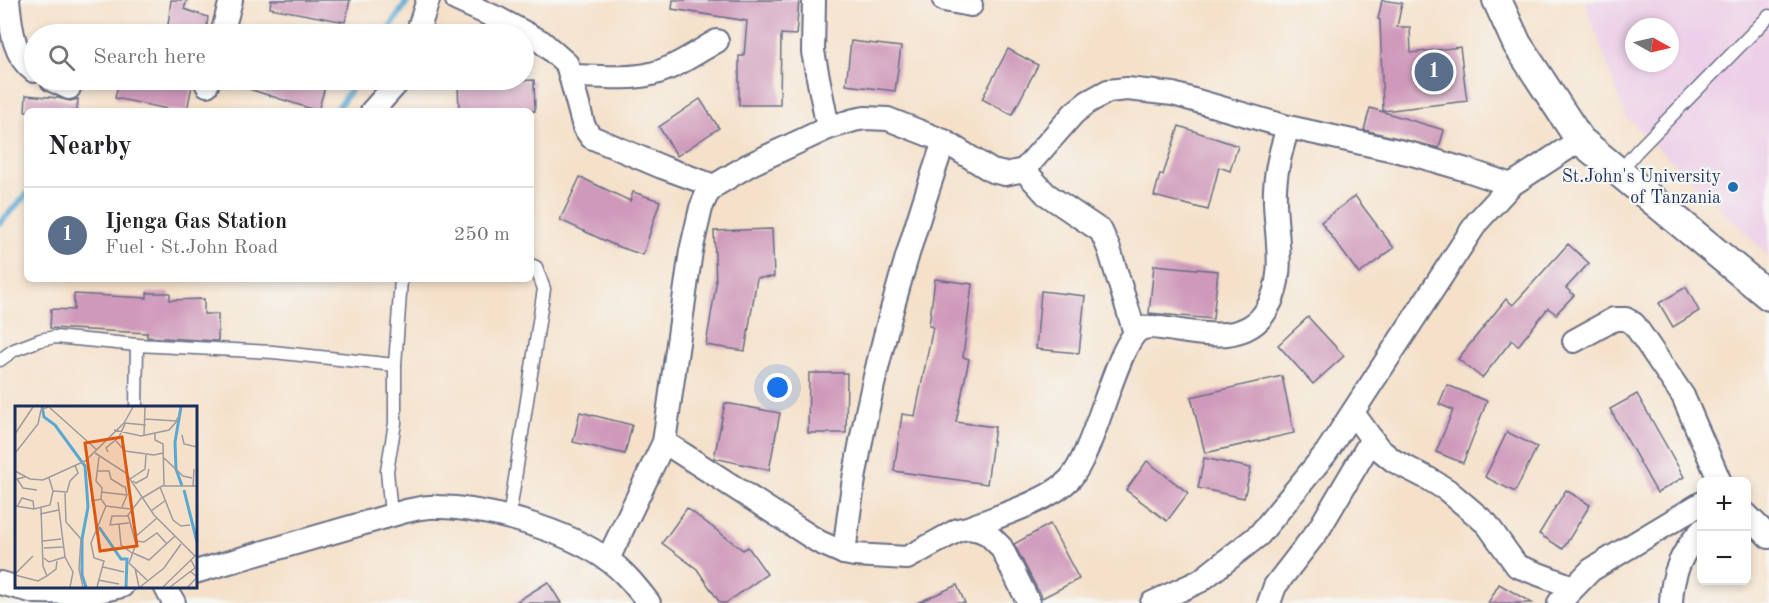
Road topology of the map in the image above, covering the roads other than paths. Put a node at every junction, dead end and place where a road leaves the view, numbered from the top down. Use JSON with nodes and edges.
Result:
{"nodes":[{"id":1,"x":8,"y":0,"type":"edge"},
{"id":2,"x":231,"y":0,"type":"edge"},
{"id":3,"x":428,"y":0,"type":"edge"},
{"id":4,"x":457,"y":0,"type":"edge"},
{"id":5,"x":814,"y":0,"type":"edge"},
{"id":6,"x":944,"y":0,"type":"edge"},
{"id":7,"x":1497,"y":0,"type":"edge"},
{"id":8,"x":1517,"y":0,"type":"edge"},
{"id":9,"x":971,"y":5,"type":"dead end"},
{"id":10,"x":1769,"y":16,"type":"edge"},
{"id":11,"x":225,"y":24,"type":"edge"},
{"id":12,"x":420,"y":24,"type":"edge"},
{"id":13,"x":508,"y":24,"type":"edge"},
{"id":14,"x":534,"y":38,"type":"edge"},
{"id":15,"x":717,"y":41,"type":"dead end"},
{"id":16,"x":24,"y":62,"type":"edge"},
{"id":17,"x":572,"y":76,"type":"junction"},
{"id":18,"x":1539,"y":80,"type":"junction"},
{"id":19,"x":391,"y":90,"type":"edge"},
{"id":20,"x":375,"y":108,"type":"edge"},
{"id":21,"x":1288,"y":127,"type":"junction"},
{"id":22,"x":828,"y":128,"type":"junction"},
{"id":23,"x":1580,"y":140,"type":"junction"},
{"id":24,"x":944,"y":141,"type":"junction"},
{"id":25,"x":1024,"y":170,"type":"junction"},
{"id":26,"x":1620,"y":171,"type":"junction"},
{"id":27,"x":1510,"y":185,"type":"junction"},
{"id":28,"x":714,"y":186,"type":"junction"},
{"id":29,"x":534,"y":266,"type":"edge"},
{"id":30,"x":401,"y":282,"type":"edge"},
{"id":31,"x":1769,"y":296,"type":"edge"},
{"id":32,"x":1135,"y":333,"type":"junction"},
{"id":33,"x":1574,"y":341,"type":"dead end"},
{"id":34,"x":137,"y":345,"type":"junction"},
{"id":35,"x":0,"y":360,"type":"edge"},
{"id":36,"x":394,"y":365,"type":"junction"},
{"id":37,"x":136,"y":406,"type":"edge"},
{"id":38,"x":1353,"y":413,"type":"junction"},
{"id":39,"x":1372,"y":439,"type":"junction"},
{"id":40,"x":664,"y":442,"type":"junction"},
{"id":41,"x":1718,"y":477,"type":"edge"},
{"id":42,"x":1697,"y":506,"type":"edge"},
{"id":43,"x":391,"y":515,"type":"junction"},
{"id":44,"x":509,"y":518,"type":"junction"},
{"id":45,"x":1751,"y":519,"type":"edge"},
{"id":46,"x":968,"y":528,"type":"junction"},
{"id":47,"x":1700,"y":531,"type":"edge"},
{"id":48,"x":1769,"y":537,"type":"edge"},
{"id":49,"x":844,"y":553,"type":"junction"},
{"id":50,"x":608,"y":559,"type":"junction"},
{"id":51,"x":196,"y":572,"type":"edge"},
{"id":52,"x":0,"y":583,"type":"edge"},
{"id":53,"x":15,"y":587,"type":"edge"},
{"id":54,"x":19,"y":588,"type":"edge"},
{"id":55,"x":116,"y":588,"type":"edge"},
{"id":56,"x":166,"y":588,"type":"edge"},
{"id":57,"x":1566,"y":595,"type":"edge"},
{"id":58,"x":85,"y":598,"type":"edge"},
{"id":59,"x":174,"y":603,"type":"edge"},
{"id":60,"x":649,"y":603,"type":"edge"},
{"id":61,"x":1029,"y":603,"type":"edge"},
{"id":62,"x":1152,"y":603,"type":"edge"},
{"id":63,"x":1269,"y":603,"type":"edge"},
{"id":64,"x":1671,"y":603,"type":"edge"}],
"edges":[{"from":1,"to":16,"type":"street"},
{"from":2,"to":11,"type":"street"},
{"from":3,"to":12,"type":"street"},
{"from":4,"to":13,"type":"street"},
{"from":5,"to":22,"type":"street"},
{"from":6,"to":9,"type":"street"},
{"from":7,"to":18,"type":"street"},
{"from":8,"to":18,"type":"street"},
{"from":10,"to":26,"type":"lane"},
{"from":14,"to":17,"type":"street"},
{"from":15,"to":17,"type":"street"},
{"from":17,"to":28,"type":"street"},
{"from":18,"to":23,"type":"street"},
{"from":19,"to":20,"type":"street"},
{"from":21,"to":25,"type":"street"},
{"from":21,"to":27,"type":"street"},
{"from":21,"to":32,"type":"street"},
{"from":22,"to":24,"type":"street"},
{"from":22,"to":28,"type":"street"},
{"from":23,"to":26,"type":"street"},
{"from":23,"to":27,"type":"street"},
{"from":24,"to":25,"type":"street"},
{"from":24,"to":49,"type":"street"},
{"from":25,"to":32,"type":"street"},
{"from":26,"to":31,"type":"street"},
{"from":27,"to":38,"type":"street"},
{"from":28,"to":40,"type":"street"},
{"from":29,"to":44,"type":"lane"},
{"from":30,"to":36,"type":"lane"},
{"from":32,"to":46,"type":"street"},
{"from":33,"to":41,"type":"street"},
{"from":34,"to":35,"type":"lane"},
{"from":34,"to":36,"type":"lane"},
{"from":34,"to":37,"type":"lane"},
{"from":36,"to":43,"type":"lane"},
{"from":38,"to":39,"type":"street"},
{"from":38,"to":62,"type":"street"},
{"from":39,"to":57,"type":"street"},
{"from":39,"to":63,"type":"street"},
{"from":40,"to":49,"type":"street"},
{"from":40,"to":50,"type":"street"},
{"from":42,"to":57,"type":"street"},
{"from":43,"to":44,"type":"street"},
{"from":43,"to":51,"type":"street"},
{"from":44,"to":50,"type":"street"},
{"from":45,"to":48,"type":"street"},
{"from":46,"to":49,"type":"street"},
{"from":46,"to":61,"type":"street"},
{"from":47,"to":64,"type":"street"},
{"from":50,"to":60,"type":"street"},
{"from":52,"to":53,"type":"street"},
{"from":54,"to":58,"type":"street"},
{"from":55,"to":58,"type":"street"},
{"from":56,"to":59,"type":"street"}]}
